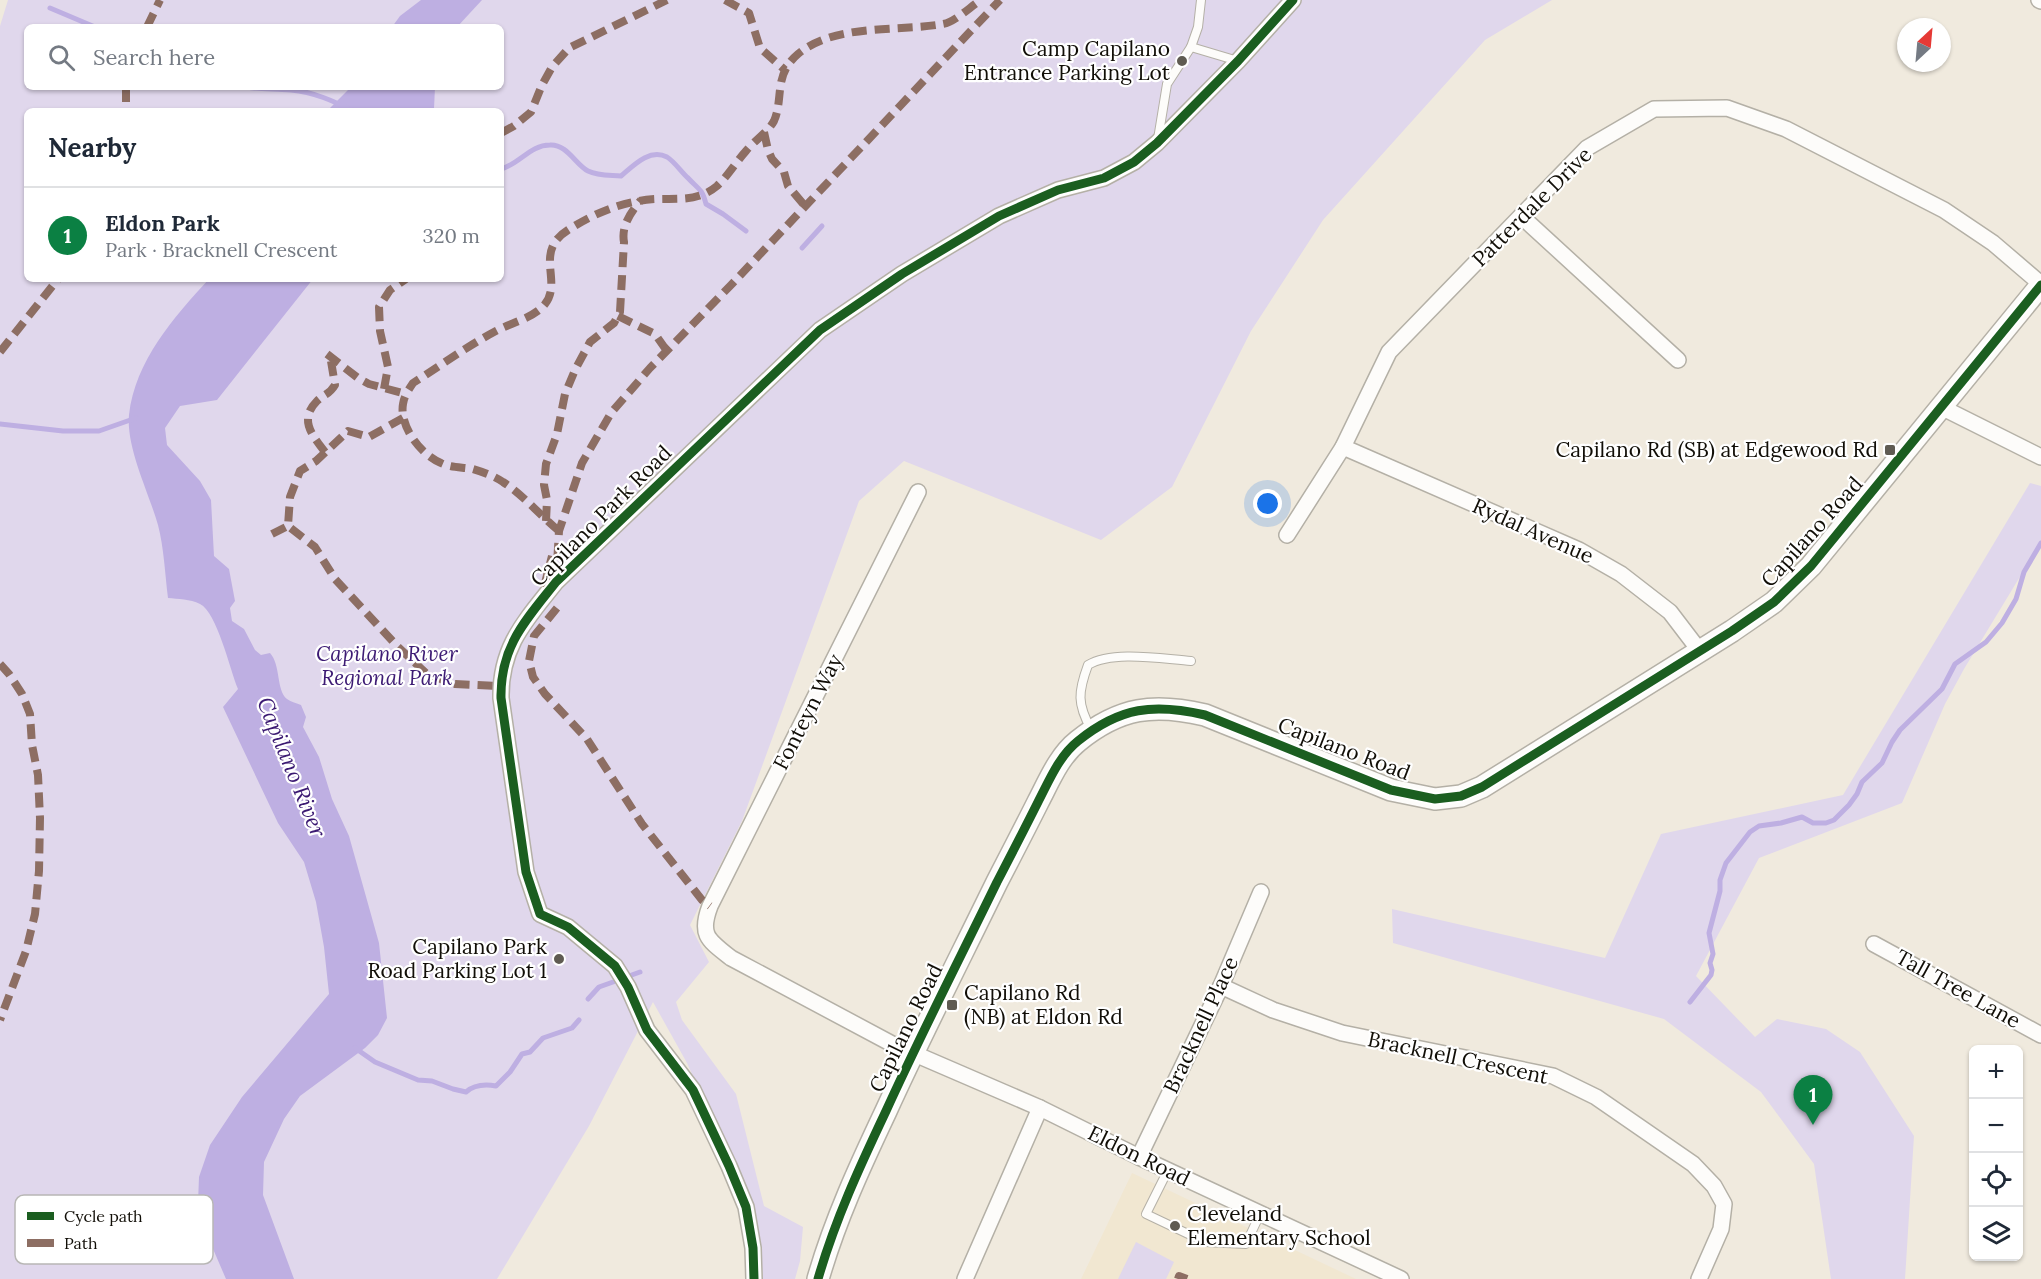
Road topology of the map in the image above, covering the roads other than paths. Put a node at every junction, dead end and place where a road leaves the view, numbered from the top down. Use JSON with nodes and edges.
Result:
{"nodes":[{"id":1,"x":1201,"y":0,"type":"edge"},
{"id":2,"x":1293,"y":0,"type":"edge"},
{"id":3,"x":1191,"y":47,"type":"junction"},
{"id":4,"x":1238,"y":60,"type":"junction"},
{"id":5,"x":1157,"y":143,"type":"junction"},
{"id":6,"x":1521,"y":216,"type":"junction"},
{"id":7,"x":2041,"y":285,"type":"edge"},
{"id":8,"x":1678,"y":360,"type":"dead end"},
{"id":9,"x":1941,"y":407,"type":"junction"},
{"id":10,"x":1343,"y":447,"type":"junction"},
{"id":11,"x":2041,"y":457,"type":"edge"},
{"id":12,"x":918,"y":492,"type":"dead end"},
{"id":13,"x":1287,"y":535,"type":"dead end"},
{"id":14,"x":1699,"y":650,"type":"junction"},
{"id":15,"x":1191,"y":661,"type":"dead end"},
{"id":16,"x":1092,"y":731,"type":"junction"},
{"id":17,"x":1261,"y":892,"type":"dead end"},
{"id":18,"x":706,"y":934,"type":"joint"},
{"id":19,"x":1874,"y":944,"type":"dead end"},
{"id":20,"x":1221,"y":986,"type":"junction"},
{"id":21,"x":2041,"y":1035,"type":"edge"},
{"id":22,"x":913,"y":1053,"type":"junction"},
{"id":23,"x":1040,"y":1108,"type":"junction"},
{"id":24,"x":1139,"y":1157,"type":"junction"},
{"id":25,"x":1168,"y":1170,"type":"junction"},
{"id":26,"x":1260,"y":1214,"type":"junction"},
{"id":27,"x":754,"y":1279,"type":"edge"},
{"id":28,"x":818,"y":1279,"type":"edge"},
{"id":29,"x":965,"y":1279,"type":"edge"},
{"id":30,"x":1401,"y":1279,"type":"edge"},
{"id":31,"x":1699,"y":1279,"type":"edge"}],
"edges":[{"from":1,"to":3,"type":"lane"},
{"from":2,"to":4,"type":"street","name":"Capilano Park Road"},
{"from":3,"to":4,"type":"lane"},
{"from":3,"to":5,"type":"lane"},
{"from":4,"to":5,"type":"street","name":"Capilano Park Road"},
{"from":5,"to":27,"type":"street","name":"Capilano Park Road"},
{"from":6,"to":7,"type":"street","name":"Patterdale Drive"},
{"from":6,"to":8,"type":"street"},
{"from":6,"to":10,"type":"street","name":"Patterdale Drive"},
{"from":7,"to":9,"type":"main road","name":"Capilano Road"},
{"from":9,"to":11,"type":"street"},
{"from":9,"to":14,"type":"main road","name":"Capilano Road"},
{"from":10,"to":13,"type":"street","name":"Patterdale Drive"},
{"from":10,"to":14,"type":"street","name":"Rydal Avenue"},
{"from":12,"to":18,"type":"street","name":"Fonteyn Way"},
{"from":14,"to":16,"type":"main road","name":"Capilano Road"},
{"from":15,"to":16,"type":"lane"},
{"from":16,"to":22,"type":"main road","name":"Capilano Road"},
{"from":17,"to":20,"type":"street","name":"Bracknell Place"},
{"from":18,"to":22,"type":"street","name":"Eldon Road"},
{"from":19,"to":21,"type":"street","name":"Tall Tree Lane"},
{"from":20,"to":24,"type":"street","name":"Bracknell Place"},
{"from":20,"to":31,"type":"street","name":"Bracknell Crescent"},
{"from":22,"to":23,"type":"street","name":"Eldon Road"},
{"from":22,"to":28,"type":"main road","name":"Capilano Road"},
{"from":23,"to":24,"type":"street","name":"Eldon Road"},
{"from":23,"to":29,"type":"street"},
{"from":24,"to":25,"type":"street","name":"Eldon Road"},
{"from":25,"to":26,"type":"street","name":"Eldon Road"},
{"from":25,"to":26,"type":"lane"},
{"from":26,"to":30,"type":"street","name":"Eldon Road"}]}
